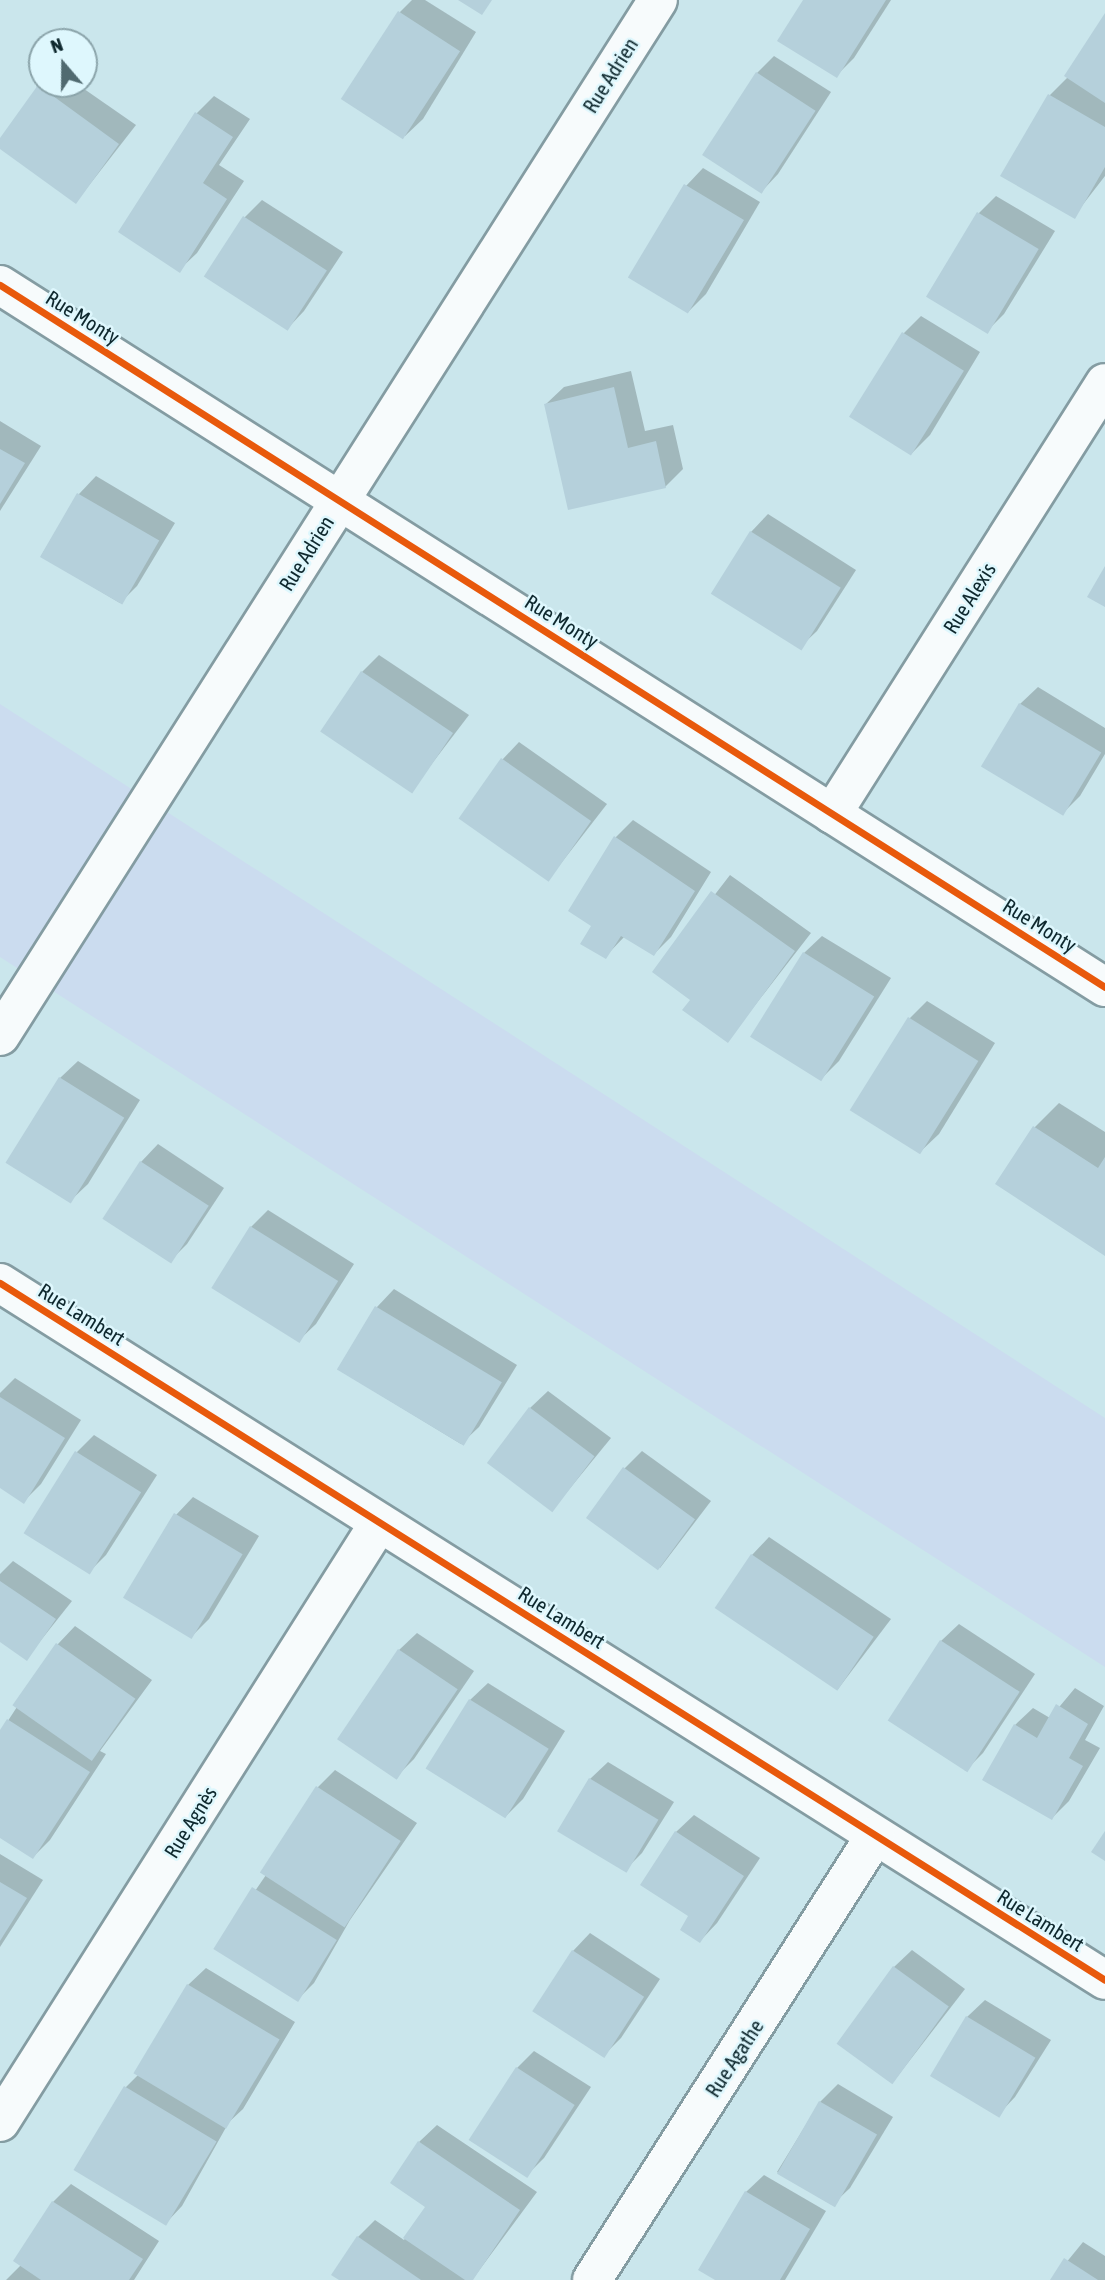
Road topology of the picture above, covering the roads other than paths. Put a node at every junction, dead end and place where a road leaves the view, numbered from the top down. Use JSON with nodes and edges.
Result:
{"nodes":[{"id":1,"x":658,"y":0,"type":"edge"},
{"id":2,"x":0,"y":285,"type":"edge"},
{"id":3,"x":1105,"y":383,"type":"edge"},
{"id":4,"x":340,"y":501,"type":"junction"},
{"id":5,"x":832,"y":814,"type":"junction"},
{"id":6,"x":1105,"y":987,"type":"edge"},
{"id":7,"x":0,"y":1036,"type":"edge"},
{"id":8,"x":0,"y":1283,"type":"edge"},
{"id":9,"x":379,"y":1522,"type":"junction"},
{"id":10,"x":875,"y":1836,"type":"junction"},
{"id":11,"x":1105,"y":1980,"type":"edge"},
{"id":12,"x":0,"y":2122,"type":"edge"},
{"id":13,"x":592,"y":2280,"type":"edge"}],
"edges":[{"from":1,"to":4,"type":"street","name":"Rue Adrien"},
{"from":2,"to":4,"type":"street","name":"Rue Monty"},
{"from":3,"to":5,"type":"street","name":"Rue Alexis"},
{"from":4,"to":5,"type":"street","name":"Rue Monty"},
{"from":4,"to":7,"type":"street","name":"Rue Adrien"},
{"from":5,"to":6,"type":"street","name":"Rue Monty"},
{"from":8,"to":9,"type":"street","name":"Rue Lambert"},
{"from":9,"to":10,"type":"street","name":"Rue Lambert"},
{"from":9,"to":12,"type":"street","name":"Rue Agnès"},
{"from":10,"to":11,"type":"street","name":"Rue Lambert"},
{"from":10,"to":13,"type":"street","name":"Rue Agathe"}]}
